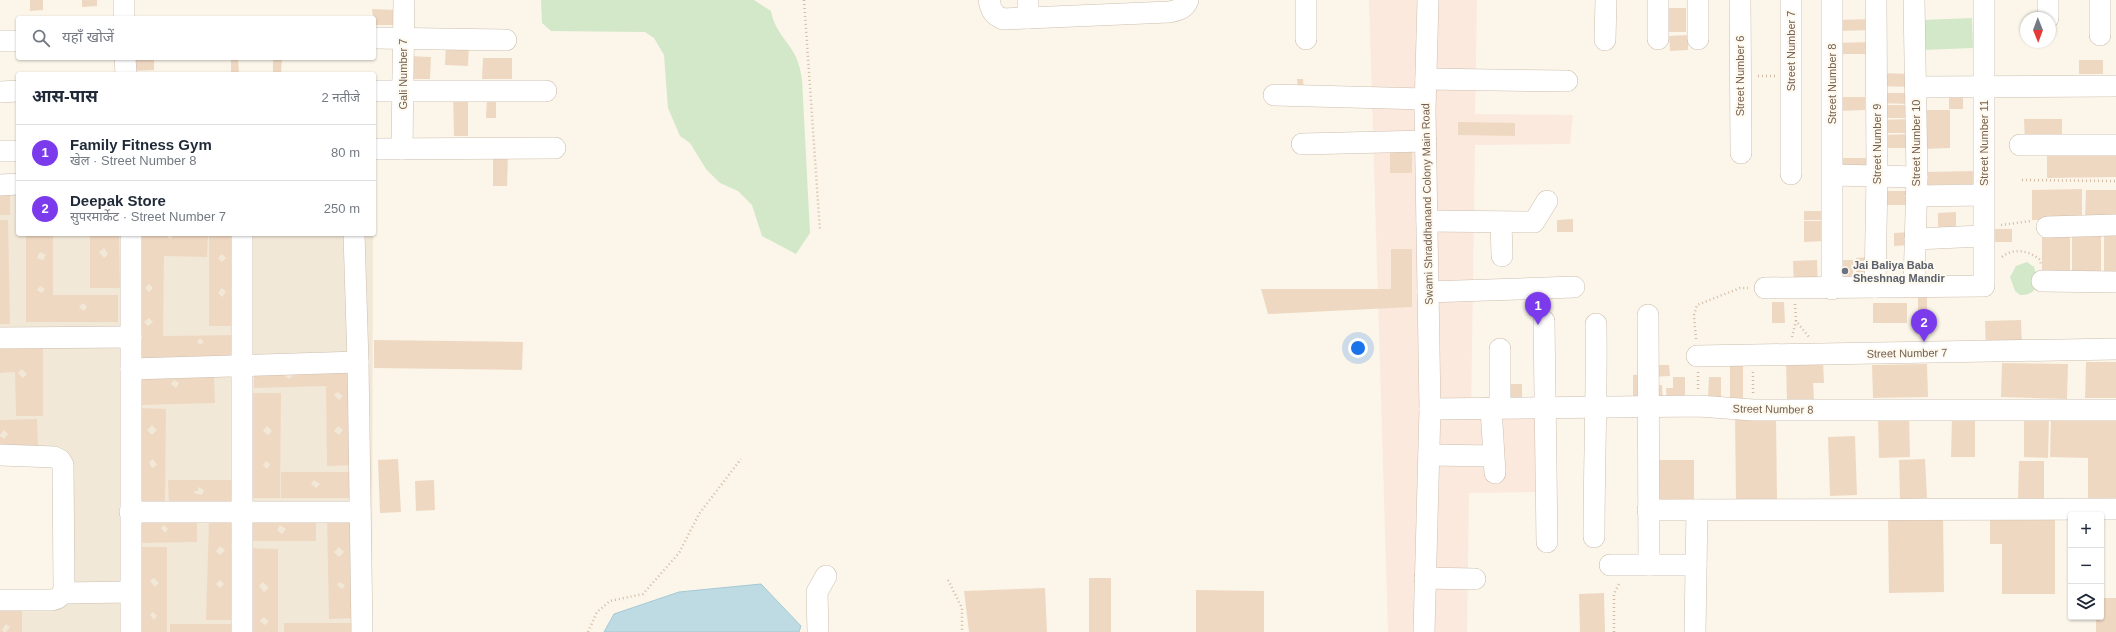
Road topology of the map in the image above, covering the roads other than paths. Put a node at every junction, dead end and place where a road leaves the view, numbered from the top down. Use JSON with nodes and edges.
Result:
{"nodes":[{"id":1,"x":124,"y":0,"type":"edge"},
{"id":2,"x":404,"y":0,"type":"edge"},
{"id":3,"x":989,"y":0,"type":"edge"},
{"id":4,"x":1188,"y":0,"type":"edge"},
{"id":5,"x":1306,"y":0,"type":"edge"},
{"id":6,"x":1428,"y":0,"type":"edge"},
{"id":7,"x":1606,"y":0,"type":"edge"},
{"id":8,"x":1658,"y":0,"type":"edge"},
{"id":9,"x":1698,"y":0,"type":"edge"},
{"id":10,"x":1740,"y":0,"type":"edge"},
{"id":11,"x":1791,"y":0,"type":"edge"},
{"id":12,"x":1832,"y":0,"type":"edge"},
{"id":13,"x":1876,"y":0,"type":"edge"},
{"id":14,"x":1914,"y":0,"type":"edge"},
{"id":15,"x":1984,"y":0,"type":"edge"},
{"id":16,"x":2048,"y":0,"type":"edge"},
{"id":17,"x":2100,"y":0,"type":"edge"},
{"id":18,"x":1075,"y":8,"type":"edge"},
{"id":19,"x":1028,"y":9,"type":"edge"},
{"id":20,"x":2048,"y":12,"type":"edge"},
{"id":21,"x":124,"y":16,"type":"edge"},
{"id":22,"x":2100,"y":35,"type":"dead end"},
{"id":23,"x":376,"y":38,"type":"edge"},
{"id":24,"x":403,"y":38,"type":"junction"},
{"id":25,"x":1306,"y":39,"type":"dead end"},
{"id":26,"x":1658,"y":39,"type":"dead end"},
{"id":27,"x":1698,"y":39,"type":"dead end"},
{"id":28,"x":506,"y":40,"type":"dead end"},
{"id":29,"x":1605,"y":40,"type":"dead end"},
{"id":30,"x":16,"y":41,"type":"edge"},
{"id":31,"x":0,"y":42,"type":"edge"},
{"id":32,"x":125,"y":60,"type":"edge"},
{"id":33,"x":126,"y":72,"type":"edge"},
{"id":34,"x":1567,"y":81,"type":"dead end"},
{"id":35,"x":1984,"y":85,"type":"junction"},
{"id":36,"x":2116,"y":86,"type":"edge"},
{"id":37,"x":1916,"y":87,"type":"junction"},
{"id":38,"x":1426,"y":89,"type":"junction"},
{"id":39,"x":16,"y":91,"type":"edge"},
{"id":40,"x":376,"y":91,"type":"edge"},
{"id":41,"x":404,"y":91,"type":"junction"},
{"id":42,"x":546,"y":91,"type":"dead end"},
{"id":43,"x":0,"y":92,"type":"edge"},
{"id":44,"x":1274,"y":95,"type":"dead end"},
{"id":45,"x":1426,"y":141,"type":"junction"},
{"id":46,"x":1302,"y":144,"type":"dead end"},
{"id":47,"x":2020,"y":145,"type":"dead end"},
{"id":48,"x":2116,"y":145,"type":"edge"},
{"id":49,"x":376,"y":148,"type":"edge"},
{"id":50,"x":556,"y":148,"type":"dead end"},
{"id":51,"x":402,"y":149,"type":"junction"},
{"id":52,"x":0,"y":151,"type":"edge"},
{"id":53,"x":16,"y":151,"type":"edge"},
{"id":54,"x":1741,"y":153,"type":"dead end"},
{"id":55,"x":1791,"y":174,"type":"dead end"},
{"id":56,"x":1833,"y":175,"type":"junction"},
{"id":57,"x":1877,"y":176,"type":"junction"},
{"id":58,"x":16,"y":184,"type":"edge"},
{"id":59,"x":0,"y":185,"type":"edge"},
{"id":60,"x":1917,"y":187,"type":"junction"},
{"id":61,"x":1983,"y":195,"type":"junction"},
{"id":62,"x":1547,"y":201,"type":"dead end"},
{"id":63,"x":1427,"y":221,"type":"junction"},
{"id":64,"x":1501,"y":222,"type":"junction"},
{"id":65,"x":2116,"y":225,"type":"edge"},
{"id":66,"x":2047,"y":226,"type":"road end"},
{"id":67,"x":1983,"y":229,"type":"junction"},
{"id":68,"x":131,"y":236,"type":"edge"},
{"id":69,"x":242,"y":236,"type":"edge"},
{"id":70,"x":354,"y":236,"type":"edge"},
{"id":71,"x":1915,"y":239,"type":"junction"},
{"id":72,"x":1502,"y":256,"type":"dead end"},
{"id":73,"x":2042,"y":281,"type":"road end"},
{"id":74,"x":2116,"y":282,"type":"edge"},
{"id":75,"x":1914,"y":286,"type":"junction"},
{"id":76,"x":1574,"y":287,"type":"dead end"},
{"id":77,"x":1765,"y":288,"type":"road end"},
{"id":78,"x":1875,"y":288,"type":"junction"},
{"id":79,"x":1832,"y":289,"type":"junction"},
{"id":80,"x":1428,"y":292,"type":"junction"},
{"id":81,"x":1648,"y":315,"type":"dead end"},
{"id":82,"x":1544,"y":321,"type":"dead end"},
{"id":83,"x":1596,"y":324,"type":"dead end"},
{"id":84,"x":131,"y":337,"type":"junction"},
{"id":85,"x":0,"y":338,"type":"edge"},
{"id":86,"x":1500,"y":349,"type":"dead end"},
{"id":87,"x":2116,"y":349,"type":"edge"},
{"id":88,"x":1697,"y":356,"type":"dead end"},
{"id":89,"x":358,"y":362,"type":"junction"},
{"id":90,"x":243,"y":367,"type":"junction"},
{"id":91,"x":131,"y":369,"type":"junction"},
{"id":92,"x":1648,"y":407,"type":"junction"},
{"id":93,"x":1495,"y":408,"type":"junction"},
{"id":94,"x":1546,"y":408,"type":"junction"},
{"id":95,"x":1597,"y":408,"type":"junction"},
{"id":96,"x":1430,"y":409,"type":"junction"},
{"id":97,"x":2116,"y":410,"type":"edge"},
{"id":98,"x":0,"y":455,"type":"edge"},
{"id":99,"x":1429,"y":455,"type":"junction"},
{"id":100,"x":2116,"y":509,"type":"edge"},
{"id":101,"x":1648,"y":510,"type":"junction"},
{"id":102,"x":1697,"y":510,"type":"junction"},
{"id":103,"x":130,"y":512,"type":"junction"},
{"id":104,"x":243,"y":512,"type":"junction"},
{"id":105,"x":360,"y":512,"type":"junction"},
{"id":106,"x":1594,"y":537,"type":"dead end"},
{"id":107,"x":1547,"y":542,"type":"dead end"},
{"id":108,"x":1619,"y":565,"type":"road end"},
{"id":109,"x":1649,"y":565,"type":"junction"},
{"id":110,"x":1696,"y":565,"type":"junction"},
{"id":111,"x":826,"y":576,"type":"dead end"},
{"id":112,"x":1425,"y":578,"type":"junction"},
{"id":113,"x":1475,"y":579,"type":"dead end"},
{"id":114,"x":130,"y":592,"type":"junction"},
{"id":115,"x":63,"y":593,"type":"junction"},
{"id":116,"x":0,"y":600,"type":"edge"},
{"id":117,"x":131,"y":632,"type":"edge"},
{"id":118,"x":242,"y":632,"type":"edge"},
{"id":119,"x":362,"y":632,"type":"edge"},
{"id":120,"x":818,"y":632,"type":"edge"},
{"id":121,"x":1424,"y":632,"type":"edge"},
{"id":122,"x":1695,"y":632,"type":"edge"}],
"edges":[{"from":1,"to":21,"type":"street"},
{"from":2,"to":24,"type":"street","name":"Gali Number 7"},
{"from":3,"to":19,"type":"street"},
{"from":4,"to":18,"type":"street"},
{"from":5,"to":25,"type":"street"},
{"from":6,"to":38,"type":"street","name":"Swami Shraddhanand Colony Main Road"},
{"from":7,"to":29,"type":"street"},
{"from":8,"to":26,"type":"street"},
{"from":9,"to":27,"type":"street"},
{"from":10,"to":54,"type":"street","name":"Street Number 6"},
{"from":11,"to":55,"type":"street","name":"Street Number 7"},
{"from":12,"to":56,"type":"street","name":"Street Number 8"},
{"from":13,"to":57,"type":"street","name":"Street Number 9"},
{"from":14,"to":37,"type":"street","name":"Street Number 10"},
{"from":15,"to":35,"type":"street","name":"Street Number 11"},
{"from":16,"to":20,"type":"street"},
{"from":17,"to":22,"type":"street"},
{"from":18,"to":19,"type":"street"},
{"from":23,"to":24,"type":"street"},
{"from":24,"to":28,"type":"street"},
{"from":24,"to":41,"type":"street","name":"Gali Number 7"},
{"from":30,"to":31,"type":"street"},
{"from":32,"to":33,"type":"street"},
{"from":34,"to":38,"type":"street"},
{"from":35,"to":36,"type":"street"},
{"from":35,"to":37,"type":"street"},
{"from":35,"to":61,"type":"street","name":"Street Number 11"},
{"from":37,"to":60,"type":"street","name":"Street Number 10"},
{"from":38,"to":44,"type":"street"},
{"from":38,"to":45,"type":"street","name":"Swami Shraddhanand Colony Main Road"},
{"from":39,"to":43,"type":"street"},
{"from":40,"to":41,"type":"street"},
{"from":41,"to":42,"type":"street"},
{"from":41,"to":51,"type":"street","name":"Gali Number 7"},
{"from":45,"to":46,"type":"street"},
{"from":45,"to":63,"type":"street","name":"Swami Shraddhanand Colony Main Road"},
{"from":47,"to":48,"type":"street"},
{"from":49,"to":51,"type":"street"},
{"from":50,"to":51,"type":"street"},
{"from":52,"to":53,"type":"street"},
{"from":56,"to":57,"type":"street"},
{"from":56,"to":79,"type":"street","name":"Street Number 8"},
{"from":57,"to":60,"type":"street"},
{"from":57,"to":78,"type":"street","name":"Street Number 9"},
{"from":58,"to":59,"type":"street"},
{"from":60,"to":61,"type":"street"},
{"from":60,"to":71,"type":"street","name":"Street Number 10"},
{"from":61,"to":67,"type":"street","name":"Street Number 11"},
{"from":62,"to":64,"type":"street"},
{"from":63,"to":64,"type":"street"},
{"from":63,"to":80,"type":"street","name":"Swami Shraddhanand Colony Main Road"},
{"from":64,"to":72,"type":"street"},
{"from":65,"to":66,"type":"street"},
{"from":67,"to":71,"type":"street"},
{"from":67,"to":75,"type":"street","name":"Street Number 11"},
{"from":68,"to":84,"type":"street"},
{"from":69,"to":90,"type":"street"},
{"from":70,"to":89,"type":"street"},
{"from":71,"to":75,"type":"street","name":"Street Number 10"},
{"from":73,"to":74,"type":"street"},
{"from":75,"to":78,"type":"street"},
{"from":76,"to":80,"type":"street"},
{"from":77,"to":79,"type":"street"},
{"from":78,"to":79,"type":"street"},
{"from":80,"to":96,"type":"street","name":"Swami Shraddhanand Colony Main Road"},
{"from":81,"to":92,"type":"street"},
{"from":82,"to":94,"type":"street"},
{"from":83,"to":95,"type":"street"},
{"from":84,"to":85,"type":"street"},
{"from":84,"to":91,"type":"street"},
{"from":86,"to":93,"type":"street"},
{"from":87,"to":88,"type":"street","name":"Street Number 7"},
{"from":89,"to":90,"type":"street"},
{"from":89,"to":105,"type":"street"},
{"from":90,"to":91,"type":"street"},
{"from":90,"to":104,"type":"street"},
{"from":91,"to":103,"type":"street"},
{"from":92,"to":95,"type":"street","name":"Street Number 8"},
{"from":92,"to":97,"type":"street","name":"Street Number 8"},
{"from":92,"to":101,"type":"street"},
{"from":93,"to":94,"type":"street","name":"Street Number 8"},
{"from":93,"to":96,"type":"street","name":"Street Number 8"},
{"from":93,"to":99,"type":"street"},
{"from":94,"to":95,"type":"street","name":"Street Number 8"},
{"from":94,"to":107,"type":"street"},
{"from":95,"to":106,"type":"street"},
{"from":96,"to":99,"type":"street","name":"Swami Shraddhanand Colony Main Road"},
{"from":98,"to":115,"type":"street"},
{"from":99,"to":112,"type":"street","name":"Swami Shraddhanand Colony Main Road"},
{"from":100,"to":102,"type":"street"},
{"from":101,"to":102,"type":"street"},
{"from":101,"to":109,"type":"street"},
{"from":102,"to":110,"type":"street"},
{"from":103,"to":104,"type":"street"},
{"from":103,"to":114,"type":"street"},
{"from":104,"to":105,"type":"street"},
{"from":104,"to":118,"type":"street"},
{"from":105,"to":119,"type":"street"},
{"from":108,"to":109,"type":"street"},
{"from":109,"to":110,"type":"street"},
{"from":110,"to":122,"type":"street"},
{"from":111,"to":120,"type":"street"},
{"from":112,"to":113,"type":"street"},
{"from":112,"to":121,"type":"street","name":"Swami Shraddhanand Colony Main Road"},
{"from":114,"to":115,"type":"street"},
{"from":114,"to":117,"type":"street"},
{"from":115,"to":116,"type":"street"}]}
